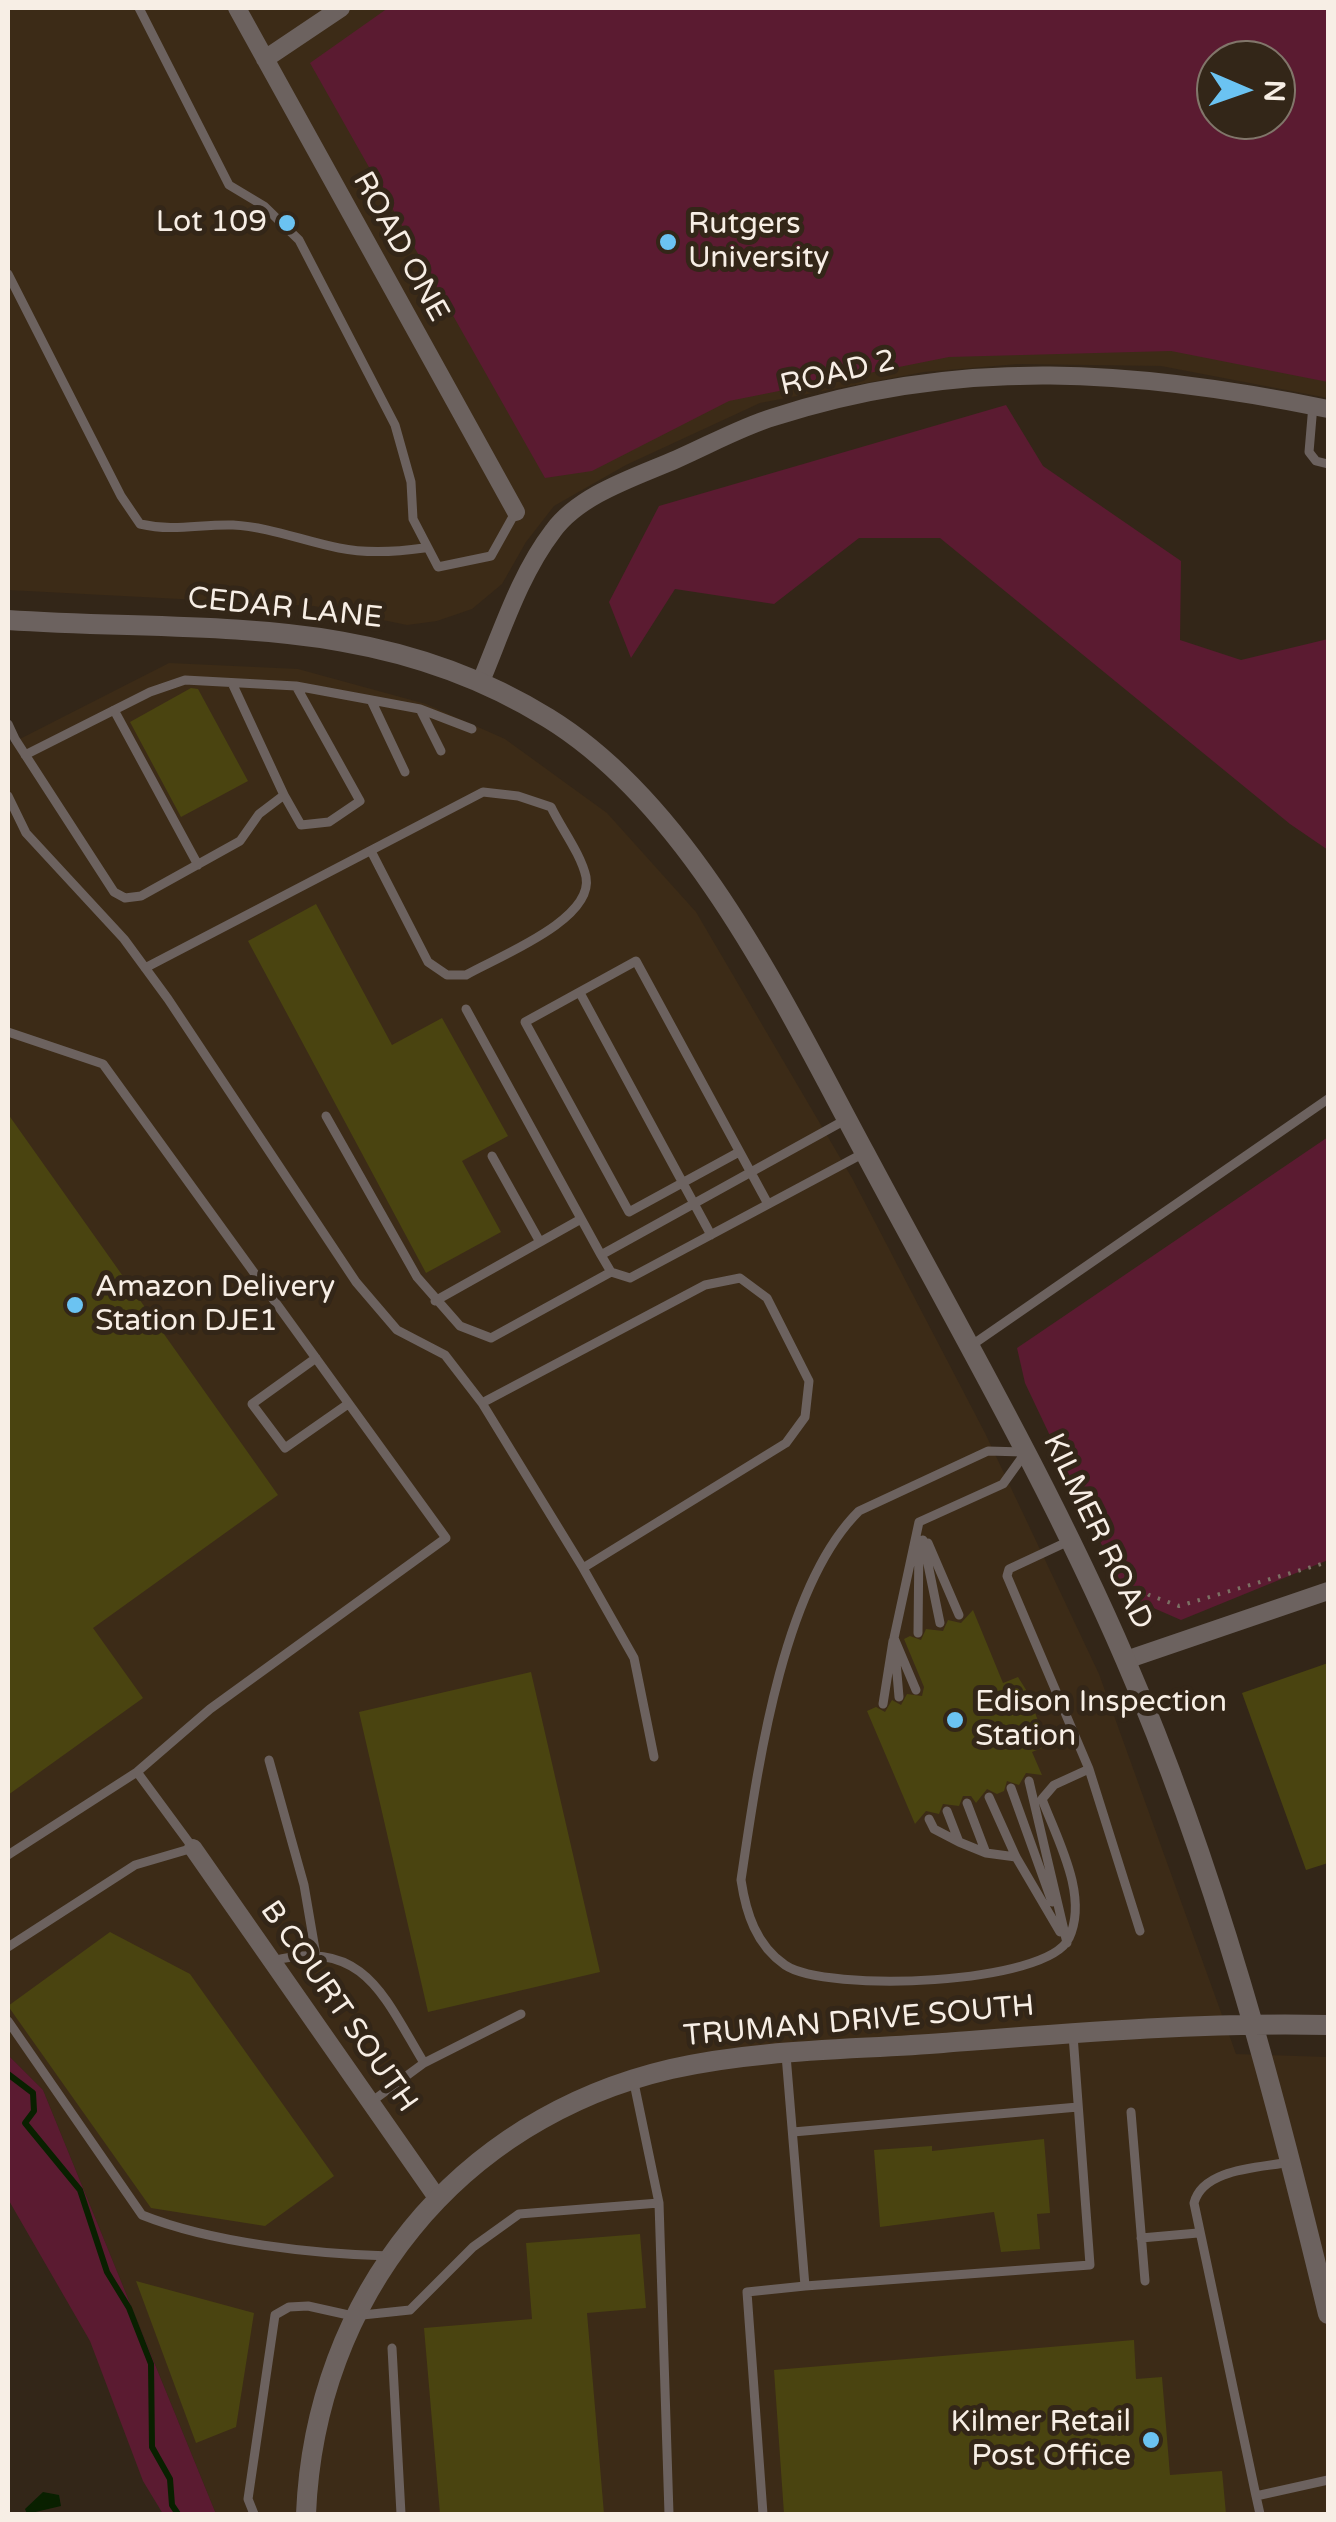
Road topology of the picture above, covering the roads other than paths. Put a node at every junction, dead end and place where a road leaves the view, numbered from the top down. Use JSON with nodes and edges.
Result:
{"nodes":[{"id":1,"x":140,"y":8,"type":"edge"},
{"id":2,"x":237,"y":8,"type":"edge"},
{"id":3,"x":340,"y":8,"type":"edge"},
{"id":4,"x":265,"y":58,"type":"junction"},
{"id":5,"x":8,"y":274,"type":"edge"},
{"id":6,"x":1321,"y":407,"type":"edge"},
{"id":7,"x":1328,"y":464,"type":"edge"},
{"id":8,"x":516,"y":512,"type":"joint"},
{"id":9,"x":424,"y":548,"type":"junction"},
{"id":10,"x":8,"y":620,"type":"edge"},
{"id":11,"x":481,"y":681,"type":"junction"},
{"id":12,"x":232,"y":682,"type":"junction"},
{"id":13,"x":296,"y":686,"type":"junction"},
{"id":14,"x":371,"y":700,"type":"junction"},
{"id":15,"x":420,"y":709,"type":"junction"},
{"id":16,"x":114,"y":710,"type":"junction"},
{"id":17,"x":8,"y":724,"type":"edge"},
{"id":18,"x":472,"y":729,"type":"dead end"},
{"id":19,"x":441,"y":751,"type":"dead end"},
{"id":20,"x":24,"y":754,"type":"junction"},
{"id":21,"x":405,"y":772,"type":"dead end"},
{"id":22,"x":284,"y":795,"type":"junction"},
{"id":23,"x":8,"y":796,"type":"edge"},
{"id":24,"x":674,"y":836,"type":"joint"},
{"id":25,"x":371,"y":851,"type":"junction"},
{"id":26,"x":198,"y":865,"type":"junction"},
{"id":27,"x":145,"y":968,"type":"junction"},
{"id":28,"x":580,"y":992,"type":"junction"},
{"id":29,"x":466,"y":1009,"type":"dead end"},
{"id":30,"x":8,"y":1032,"type":"edge"},
{"id":31,"x":1328,"y":1099,"type":"edge"},
{"id":32,"x":326,"y":1116,"type":"dead end"},
{"id":33,"x":847,"y":1119,"type":"junction"},
{"id":34,"x":739,"y":1152,"type":"junction"},
{"id":35,"x":864,"y":1153,"type":"junction"},
{"id":36,"x":492,"y":1156,"type":"dead end"},
{"id":37,"x":751,"y":1173,"type":"junction"},
{"id":38,"x":682,"y":1183,"type":"junction"},
{"id":39,"x":693,"y":1203,"type":"junction"},
{"id":40,"x":768,"y":1204,"type":"junction"},
{"id":41,"x":581,"y":1220,"type":"junction"},
{"id":42,"x":710,"y":1234,"type":"junction"},
{"id":43,"x":540,"y":1242,"type":"junction"},
{"id":44,"x":601,"y":1255,"type":"junction"},
{"id":45,"x":610,"y":1272,"type":"junction"},
{"id":46,"x":435,"y":1301,"type":"junction"},
{"id":47,"x":970,"y":1346,"type":"junction"},
{"id":48,"x":316,"y":1358,"type":"junction"},
{"id":49,"x":482,"y":1403,"type":"junction"},
{"id":50,"x":348,"y":1404,"type":"junction"},
{"id":51,"x":1026,"y":1452,"type":"junction"},
{"id":52,"x":919,"y":1522,"type":"junction"},
{"id":53,"x":1069,"y":1540,"type":"junction"},
{"id":54,"x":583,"y":1568,"type":"junction"},
{"id":55,"x":1328,"y":1590,"type":"edge"},
{"id":56,"x":959,"y":1616,"type":"dead end"},
{"id":57,"x":940,"y":1623,"type":"dead end"},
{"id":58,"x":918,"y":1633,"type":"dead end"},
{"id":59,"x":894,"y":1638,"type":"junction"},
{"id":60,"x":1126,"y":1660,"type":"junction"},
{"id":61,"x":916,"y":1690,"type":"dead end"},
{"id":62,"x":900,"y":1697,"type":"dead end"},
{"id":63,"x":883,"y":1704,"type":"dead end"},
{"id":64,"x":654,"y":1757,"type":"dead end"},
{"id":65,"x":269,"y":1760,"type":"dead end"},
{"id":66,"x":1089,"y":1769,"type":"junction"},
{"id":67,"x":137,"y":1772,"type":"junction"},
{"id":68,"x":1029,"y":1781,"type":"dead end"},
{"id":69,"x":1011,"y":1788,"type":"dead end"},
{"id":70,"x":989,"y":1797,"type":"dead end"},
{"id":71,"x":967,"y":1802,"type":"dead end"},
{"id":72,"x":947,"y":1811,"type":"dead end"},
{"id":73,"x":928,"y":1819,"type":"dead end"},
{"id":74,"x":959,"y":1842,"type":"junction"},
{"id":75,"x":193,"y":1848,"type":"junction"},
{"id":76,"x":986,"y":1852,"type":"junction"},
{"id":77,"x":8,"y":1855,"type":"edge"},
{"id":78,"x":1016,"y":1857,"type":"junction"},
{"id":79,"x":1140,"y":1931,"type":"dead end"},
{"id":80,"x":1066,"y":1943,"type":"junction"},
{"id":81,"x":8,"y":1946,"type":"edge"},
{"id":82,"x":316,"y":1955,"type":"junction"},
{"id":83,"x":272,"y":1961,"type":"junction"},
{"id":84,"x":520,"y":2014,"type":"dead end"},
{"id":85,"x":8,"y":2021,"type":"edge"},
{"id":86,"x":1254,"y":2023,"type":"junction"},
{"id":87,"x":1328,"y":2025,"type":"edge"},
{"id":88,"x":1073,"y":2032,"type":"junction"},
{"id":89,"x":786,"y":2055,"type":"junction"},
{"id":90,"x":424,"y":2063,"type":"junction"},
{"id":91,"x":633,"y":2080,"type":"junction"},
{"id":92,"x":371,"y":2102,"type":"junction"},
{"id":93,"x":1078,"y":2107,"type":"junction"},
{"id":94,"x":1132,"y":2112,"type":"dead end"},
{"id":95,"x":792,"y":2132,"type":"junction"},
{"id":96,"x":1290,"y":2162,"type":"junction"},
{"id":97,"x":438,"y":2198,"type":"junction"},
{"id":98,"x":659,"y":2202,"type":"junction"},
{"id":99,"x":1198,"y":2233,"type":"junction"},
{"id":100,"x":1141,"y":2238,"type":"junction"},
{"id":101,"x":391,"y":2256,"type":"junction"},
{"id":102,"x":1144,"y":2281,"type":"dead end"},
{"id":103,"x":805,"y":2286,"type":"junction"},
{"id":104,"x":1328,"y":2314,"type":"edge"},
{"id":105,"x":353,"y":2316,"type":"junction"},
{"id":106,"x":392,"y":2348,"type":"dead end"},
{"id":107,"x":1328,"y":2480,"type":"edge"},
{"id":108,"x":1256,"y":2496,"type":"junction"},
{"id":109,"x":254,"y":2514,"type":"edge"},
{"id":110,"x":306,"y":2514,"type":"edge"},
{"id":111,"x":401,"y":2514,"type":"edge"},
{"id":112,"x":670,"y":2514,"type":"edge"},
{"id":113,"x":763,"y":2514,"type":"edge"},
{"id":114,"x":1260,"y":2514,"type":"edge"}],
"edges":[{"from":1,"to":9,"type":"lane"},
{"from":2,"to":4,"type":"street","name":"ROAD ONE"},
{"from":3,"to":4,"type":"street"},
{"from":4,"to":8,"type":"street","name":"ROAD ONE"},
{"from":5,"to":9,"type":"lane"},
{"from":6,"to":7,"type":"lane"},
{"from":6,"to":11,"type":"street","name":"ROAD 2"},
{"from":8,"to":9,"type":"lane"},
{"from":10,"to":11,"type":"street","name":"CEDAR LANE"},
{"from":11,"to":24,"type":"street","name":"CEDAR LANE"},
{"from":12,"to":13,"type":"lane"},
{"from":12,"to":16,"type":"lane"},
{"from":12,"to":22,"type":"lane"},
{"from":13,"to":14,"type":"lane"},
{"from":13,"to":22,"type":"lane"},
{"from":14,"to":15,"type":"lane"},
{"from":14,"to":21,"type":"lane"},
{"from":15,"to":18,"type":"lane"},
{"from":15,"to":19,"type":"lane"},
{"from":16,"to":20,"type":"lane"},
{"from":16,"to":26,"type":"lane"},
{"from":17,"to":20,"type":"lane"},
{"from":20,"to":26,"type":"lane"},
{"from":22,"to":26,"type":"lane"},
{"from":23,"to":27,"type":"lane"},
{"from":24,"to":33,"type":"street","name":"KILMER ROAD"},
{"from":25,"to":25,"type":"lane"},
{"from":25,"to":27,"type":"lane"},
{"from":27,"to":49,"type":"lane"},
{"from":28,"to":34,"type":"lane"},
{"from":28,"to":38,"type":"lane"},
{"from":28,"to":38,"type":"lane"},
{"from":29,"to":41,"type":"lane"},
{"from":30,"to":48,"type":"lane"},
{"from":31,"to":47,"type":"lane"},
{"from":32,"to":46,"type":"lane"},
{"from":33,"to":35,"type":"street","name":"KILMER ROAD"},
{"from":33,"to":37,"type":"lane"},
{"from":34,"to":37,"type":"lane"},
{"from":34,"to":38,"type":"lane"},
{"from":35,"to":40,"type":"lane"},
{"from":35,"to":47,"type":"street","name":"KILMER ROAD"},
{"from":36,"to":43,"type":"lane"},
{"from":37,"to":39,"type":"lane"},
{"from":37,"to":40,"type":"lane"},
{"from":38,"to":39,"type":"lane"},
{"from":39,"to":42,"type":"lane"},
{"from":39,"to":44,"type":"lane"},
{"from":40,"to":42,"type":"lane"},
{"from":41,"to":43,"type":"lane"},
{"from":41,"to":44,"type":"lane"},
{"from":42,"to":45,"type":"lane"},
{"from":43,"to":46,"type":"lane"},
{"from":44,"to":45,"type":"lane"},
{"from":45,"to":46,"type":"lane"},
{"from":47,"to":51,"type":"street","name":"KILMER ROAD"},
{"from":48,"to":50,"type":"lane"},
{"from":48,"to":50,"type":"lane"},
{"from":49,"to":54,"type":"lane"},
{"from":49,"to":54,"type":"lane"},
{"from":50,"to":67,"type":"lane"},
{"from":51,"to":52,"type":"lane"},
{"from":51,"to":53,"type":"street","name":"KILMER ROAD"},
{"from":51,"to":80,"type":"lane"},
{"from":52,"to":56,"type":"lane"},
{"from":52,"to":57,"type":"lane"},
{"from":52,"to":58,"type":"lane"},
{"from":52,"to":59,"type":"lane"},
{"from":53,"to":60,"type":"street","name":"KILMER ROAD"},
{"from":53,"to":66,"type":"lane"},
{"from":54,"to":64,"type":"lane"},
{"from":55,"to":60,"type":"street"},
{"from":59,"to":61,"type":"lane"},
{"from":59,"to":62,"type":"lane"},
{"from":59,"to":63,"type":"lane"},
{"from":60,"to":86,"type":"street","name":"KILMER ROAD"},
{"from":65,"to":82,"type":"lane"},
{"from":66,"to":79,"type":"lane"},
{"from":66,"to":80,"type":"lane"},
{"from":67,"to":75,"type":"lane"},
{"from":67,"to":77,"type":"lane"},
{"from":68,"to":80,"type":"lane"},
{"from":69,"to":80,"type":"lane"},
{"from":70,"to":78,"type":"lane"},
{"from":71,"to":76,"type":"lane"},
{"from":72,"to":74,"type":"lane"},
{"from":73,"to":74,"type":"lane"},
{"from":74,"to":76,"type":"lane"},
{"from":75,"to":81,"type":"lane"},
{"from":75,"to":83,"type":"street","name":"B COURT SOUTH"},
{"from":76,"to":78,"type":"lane"},
{"from":78,"to":80,"type":"lane"},
{"from":82,"to":83,"type":"lane"},
{"from":82,"to":90,"type":"lane"},
{"from":83,"to":92,"type":"street","name":"B COURT SOUTH"},
{"from":84,"to":90,"type":"lane"},
{"from":85,"to":101,"type":"lane"},
{"from":86,"to":87,"type":"street","name":"TRUMAN DRIVE SOUTH"},
{"from":86,"to":88,"type":"street","name":"TRUMAN DRIVE SOUTH"},
{"from":86,"to":96,"type":"street","name":"KILMER ROAD"},
{"from":88,"to":89,"type":"street","name":"TRUMAN DRIVE SOUTH"},
{"from":88,"to":93,"type":"lane"},
{"from":89,"to":91,"type":"street","name":"TRUMAN DRIVE SOUTH"},
{"from":89,"to":95,"type":"lane"},
{"from":90,"to":92,"type":"lane"},
{"from":91,"to":97,"type":"street","name":"TRUMAN DRIVE SOUTH"},
{"from":91,"to":98,"type":"lane"},
{"from":92,"to":97,"type":"street","name":"B COURT SOUTH"},
{"from":93,"to":95,"type":"lane"},
{"from":93,"to":103,"type":"lane"},
{"from":94,"to":100,"type":"lane"},
{"from":95,"to":103,"type":"lane"},
{"from":96,"to":99,"type":"lane"},
{"from":96,"to":104,"type":"street","name":"KILMER ROAD"},
{"from":97,"to":101,"type":"street","name":"TRUMAN DRIVE SOUTH"},
{"from":98,"to":105,"type":"lane"},
{"from":98,"to":112,"type":"lane"},
{"from":99,"to":100,"type":"lane"},
{"from":99,"to":108,"type":"lane"},
{"from":100,"to":102,"type":"lane"},
{"from":101,"to":105,"type":"street","name":"TRUMAN DRIVE SOUTH"},
{"from":103,"to":113,"type":"lane"},
{"from":105,"to":109,"type":"lane"},
{"from":105,"to":110,"type":"street","name":"TRUMAN DRIVE SOUTH"},
{"from":106,"to":111,"type":"lane"},
{"from":107,"to":108,"type":"lane"},
{"from":108,"to":114,"type":"lane"}]}
